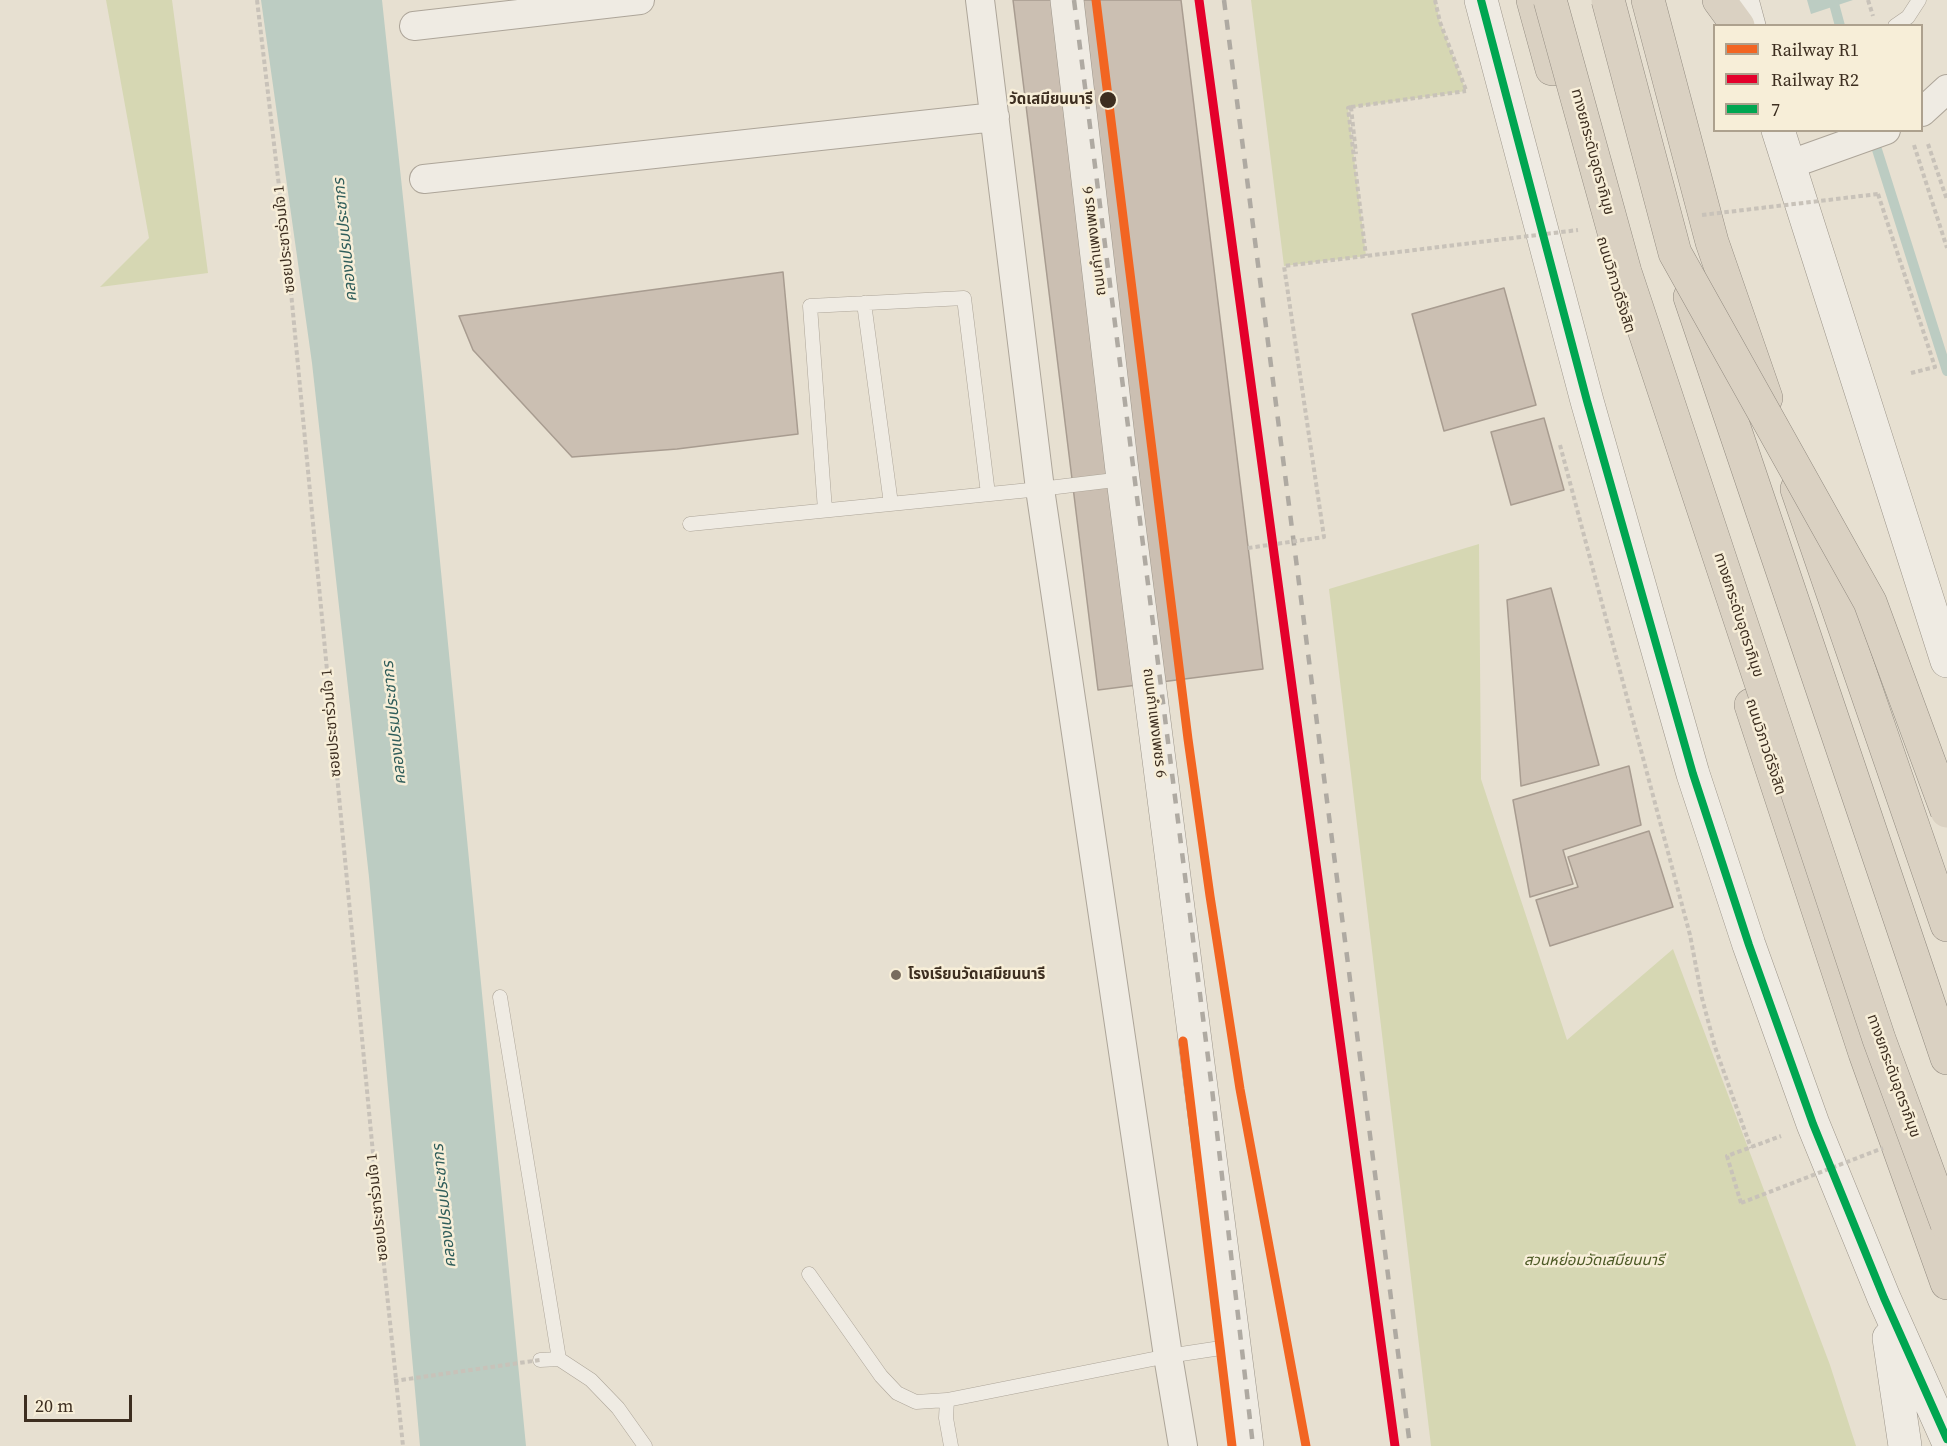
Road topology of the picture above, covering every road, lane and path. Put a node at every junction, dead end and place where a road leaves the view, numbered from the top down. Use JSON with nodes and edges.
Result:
{"nodes":[{"id":1,"x":257,"y":0,"type":"edge"},
{"id":2,"x":640,"y":0,"type":"edge"},
{"id":3,"x":980,"y":0,"type":"edge"},
{"id":4,"x":1067,"y":0,"type":"edge"},
{"id":5,"x":1435,"y":0,"type":"edge"},
{"id":6,"x":1481,"y":0,"type":"edge"},
{"id":7,"x":1533,"y":0,"type":"edge"},
{"id":8,"x":1550,"y":0,"type":"edge"},
{"id":9,"x":1608,"y":0,"type":"edge"},
{"id":10,"x":1648,"y":0,"type":"edge"},
{"id":11,"x":1719,"y":0,"type":"edge"},
{"id":12,"x":1742,"y":0,"type":"edge"},
{"id":13,"x":1919,"y":0,"type":"edge"},
{"id":14,"x":1737,"y":24,"type":"edge"},
{"id":15,"x":1748,"y":24,"type":"edge"},
{"id":16,"x":1898,"y":24,"type":"edge"},
{"id":17,"x":414,"y":26,"type":"dead end"},
{"id":18,"x":1947,"y":89,"type":"edge"},
{"id":19,"x":1466,"y":91,"type":"junction"},
{"id":20,"x":1469,"y":102,"type":"dead end"},
{"id":21,"x":995,"y":117,"type":"junction"},
{"id":22,"x":1923,"y":123,"type":"edge"},
{"id":23,"x":1779,"y":132,"type":"edge"},
{"id":24,"x":1880,"y":132,"type":"edge"},
{"id":25,"x":1912,"y":141,"type":"dead end"},
{"id":26,"x":1788,"y":165,"type":"junction"},
{"id":27,"x":424,"y":179,"type":"dead end"},
{"id":28,"x":1947,"y":200,"type":"edge"},
{"id":29,"x":1700,"y":215,"type":"dead end"},
{"id":30,"x":1503,"y":230,"type":"dead end"},
{"id":31,"x":1581,"y":230,"type":"dead end"},
{"id":32,"x":1506,"y":241,"type":"dead end"},
{"id":33,"x":1947,"y":248,"type":"edge"},
{"id":34,"x":1676,"y":253,"type":"junction"},
{"id":35,"x":1367,"y":256,"type":"junction"},
{"id":36,"x":864,"y":303,"type":"junction"},
{"id":37,"x":1911,"y":374,"type":"dead end"},
{"id":38,"x":1558,"y":438,"type":"dead end"},
{"id":39,"x":1123,"y":479,"type":"junction"},
{"id":40,"x":1040,"y":489,"type":"junction"},
{"id":41,"x":988,"y":494,"type":"junction"},
{"id":42,"x":891,"y":504,"type":"junction"},
{"id":43,"x":825,"y":510,"type":"junction"},
{"id":44,"x":690,"y":524,"type":"dead end"},
{"id":45,"x":1248,"y":548,"type":"dead end"},
{"id":46,"x":1947,"y":661,"type":"edge"},
{"id":47,"x":1947,"y":811,"type":"edge"},
{"id":48,"x":1947,"y":925,"type":"edge"},
{"id":49,"x":500,"y":997,"type":"dead end"},
{"id":50,"x":1947,"y":1058,"type":"edge"},
{"id":51,"x":1813,"y":1124,"type":"junction"},
{"id":52,"x":1893,"y":1145,"type":"dead end"},
{"id":53,"x":1751,"y":1148,"type":"junction"},
{"id":54,"x":1947,"y":1224,"type":"edge"},
{"id":55,"x":809,"y":1274,"type":"dead end"},
{"id":56,"x":1947,"y":1283,"type":"edge"},
{"id":57,"x":1884,"y":1298,"type":"junction"},
{"id":58,"x":1234,"y":1346,"type":"junction"},
{"id":59,"x":1168,"y":1356,"type":"junction"},
{"id":60,"x":559,"y":1359,"type":"junction"},
{"id":61,"x":540,"y":1360,"type":"joint"},
{"id":62,"x":394,"y":1381,"type":"dead end"},
{"id":63,"x":947,"y":1400,"type":"junction"},
{"id":64,"x":1947,"y":1438,"type":"edge"},
{"id":65,"x":403,"y":1446,"type":"edge"},
{"id":66,"x":645,"y":1446,"type":"edge"},
{"id":67,"x":951,"y":1446,"type":"edge"},
{"id":68,"x":1183,"y":1446,"type":"edge"},
{"id":69,"x":1247,"y":1446,"type":"edge"},
{"id":70,"x":1905,"y":1446,"type":"edge"}],
"edges":[{"from":1,"to":65,"type":"path","name":"ซอยประชาร่วมใจ 1"},
{"from":2,"to":17,"type":"street"},
{"from":3,"to":21,"type":"street"},
{"from":4,"to":39,"type":"main road","name":"ถนนกำแพงเพชร 6"},
{"from":5,"to":19,"type":"path"},
{"from":6,"to":51,"type":"main road"},
{"from":7,"to":56,"type":"highway","name":"ถนนวิภาวดีรังสิต"},
{"from":8,"to":54,"type":"highway","name":"ทางยกระดับอุตราภิมุข","bridge":true},
{"from":9,"to":34,"type":"highway","bridge":true},
{"from":10,"to":48,"type":"highway"},
{"from":11,"to":14,"type":"highway"},
{"from":12,"to":15,"type":"main road"},
{"from":13,"to":16,"type":"lane"},
{"from":18,"to":22,"type":"street"},
{"from":19,"to":20,"type":"path"},
{"from":19,"to":35,"type":"path"},
{"from":21,"to":27,"type":"street"},
{"from":21,"to":40,"type":"street"},
{"from":22,"to":28,"type":"path"},
{"from":23,"to":26,"type":"main road"},
{"from":24,"to":26,"type":"street"},
{"from":25,"to":33,"type":"path"},
{"from":26,"to":46,"type":"main road"},
{"from":29,"to":37,"type":"path","bridge":true},
{"from":30,"to":32,"type":"path"},
{"from":31,"to":35,"type":"path","bridge":true},
{"from":34,"to":47,"type":"highway","bridge":true},
{"from":34,"to":50,"type":"highway","bridge":true},
{"from":35,"to":45,"type":"path","bridge":true},
{"from":36,"to":41,"type":"lane"},
{"from":36,"to":42,"type":"lane"},
{"from":36,"to":43,"type":"lane"},
{"from":38,"to":53,"type":"path"},
{"from":39,"to":40,"type":"lane"},
{"from":39,"to":58,"type":"main road","name":"ถนนกำแพงเพชร 6"},
{"from":40,"to":41,"type":"lane"},
{"from":40,"to":59,"type":"street"},
{"from":41,"to":42,"type":"lane"},
{"from":42,"to":43,"type":"lane"},
{"from":43,"to":44,"type":"lane"},
{"from":49,"to":60,"type":"lane"},
{"from":51,"to":53,"type":"path"},
{"from":51,"to":57,"type":"main road"},
{"from":52,"to":53,"type":"path","bridge":true},
{"from":55,"to":63,"type":"lane"},
{"from":57,"to":64,"type":"main road"},
{"from":57,"to":70,"type":"main road"},
{"from":58,"to":59,"type":"lane"},
{"from":58,"to":69,"type":"main road","name":"ถนนกำแพงเพชร 6"},
{"from":59,"to":63,"type":"lane"},
{"from":59,"to":68,"type":"street"},
{"from":60,"to":61,"type":"lane"},
{"from":60,"to":66,"type":"lane"},
{"from":61,"to":62,"type":"path","bridge":true},
{"from":63,"to":67,"type":"lane"}]}
